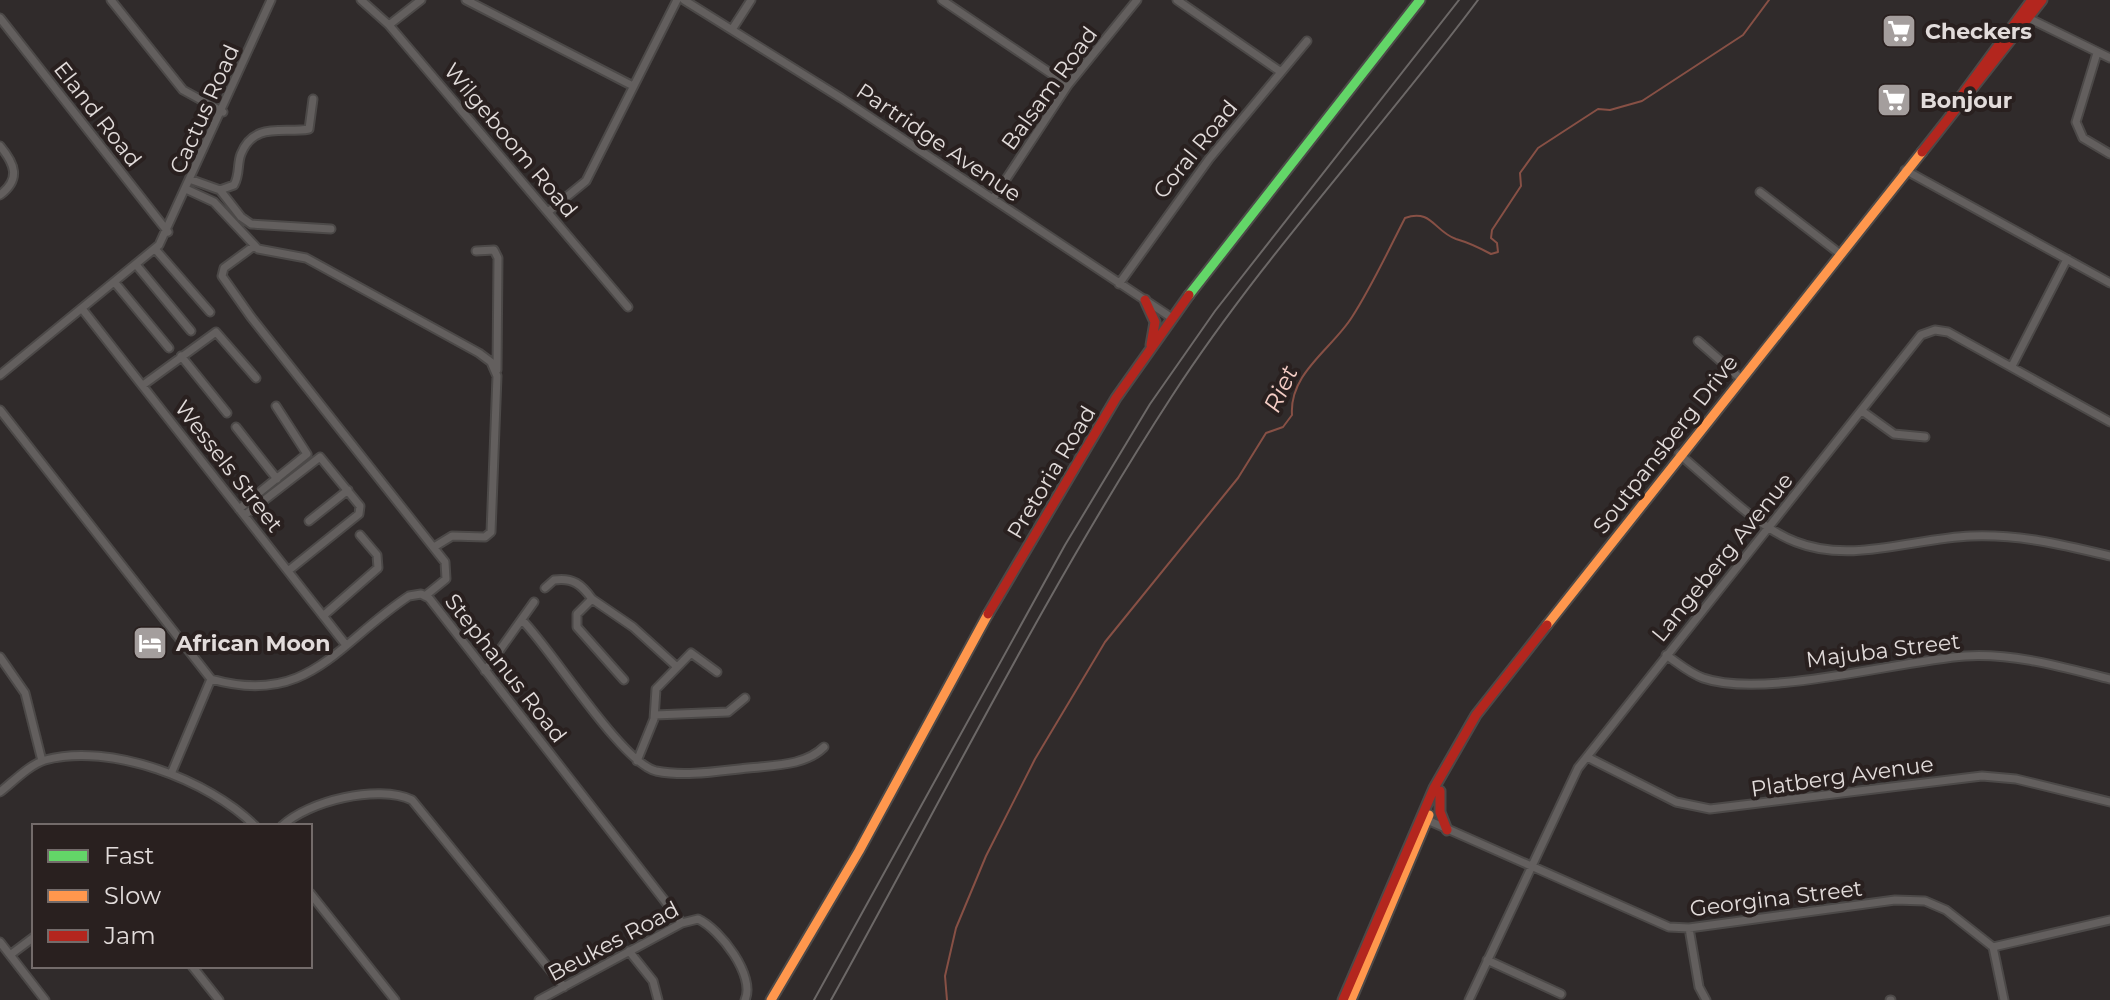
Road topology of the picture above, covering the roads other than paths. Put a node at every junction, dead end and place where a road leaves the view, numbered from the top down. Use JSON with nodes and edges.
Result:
{"nodes":[{"id":1,"x":111,"y":0,"type":"edge"},
{"id":2,"x":271,"y":0,"type":"edge"},
{"id":3,"x":361,"y":0,"type":"edge"},
{"id":4,"x":421,"y":0,"type":"edge"},
{"id":5,"x":466,"y":0,"type":"edge"},
{"id":6,"x":677,"y":0,"type":"edge"},
{"id":7,"x":684,"y":0,"type":"edge"},
{"id":8,"x":751,"y":0,"type":"edge"},
{"id":9,"x":942,"y":0,"type":"edge"},
{"id":10,"x":1137,"y":0,"type":"edge"},
{"id":11,"x":1177,"y":0,"type":"edge"},
{"id":12,"x":1420,"y":0,"type":"edge"},
{"id":13,"x":2032,"y":0,"type":"edge"},
{"id":14,"x":2042,"y":0,"type":"edge"},
{"id":15,"x":2024,"y":16,"type":"junction"},
{"id":16,"x":0,"y":18,"type":"edge"},
{"id":17,"x":389,"y":25,"type":"junction"},
{"id":18,"x":733,"y":28,"type":"junction"},
{"id":19,"x":1307,"y":41,"type":"dead end"},
{"id":20,"x":2097,"y":53,"type":"junction"},
{"id":21,"x":2110,"y":58,"type":"edge"},
{"id":22,"x":1281,"y":72,"type":"junction"},
{"id":23,"x":1068,"y":85,"type":"junction"},
{"id":24,"x":633,"y":86,"type":"junction"},
{"id":25,"x":313,"y":99,"type":"dead end"},
{"id":26,"x":223,"y":112,"type":"junction"},
{"id":27,"x":0,"y":146,"type":"edge"},
{"id":28,"x":2110,"y":154,"type":"edge"},
{"id":29,"x":1903,"y":173,"type":"junction"},
{"id":30,"x":192,"y":180,"type":"junction"},
{"id":31,"x":188,"y":190,"type":"junction"},
{"id":32,"x":220,"y":190,"type":"junction"},
{"id":33,"x":1760,"y":192,"type":"dead end"},
{"id":34,"x":0,"y":195,"type":"edge"},
{"id":35,"x":993,"y":199,"type":"junction"},
{"id":36,"x":548,"y":212,"type":"junction"},
{"id":37,"x":331,"y":229,"type":"dead end"},
{"id":38,"x":168,"y":232,"type":"junction"},
{"id":39,"x":254,"y":246,"type":"junction"},
{"id":40,"x":156,"y":250,"type":"junction"},
{"id":41,"x":476,"y":251,"type":"dead end"},
{"id":42,"x":1839,"y":253,"type":"junction"},
{"id":43,"x":2067,"y":259,"type":"junction"},
{"id":44,"x":138,"y":267,"type":"junction"},
{"id":45,"x":2110,"y":283,"type":"edge"},
{"id":46,"x":116,"y":284,"type":"junction"},
{"id":47,"x":1119,"y":284,"type":"junction"},
{"id":48,"x":1145,"y":300,"type":"junction"},
{"id":49,"x":628,"y":307,"type":"dead end"},
{"id":50,"x":83,"y":310,"type":"junction"},
{"id":51,"x":210,"y":312,"type":"dead end"},
{"id":52,"x":1172,"y":318,"type":"junction"},
{"id":53,"x":191,"y":331,"type":"dead end"},
{"id":54,"x":1698,"y":341,"type":"dead end"},
{"id":55,"x":169,"y":348,"type":"dead end"},
{"id":56,"x":1149,"y":350,"type":"junction"},
{"id":57,"x":181,"y":356,"type":"junction"},
{"id":58,"x":2012,"y":366,"type":"junction"},
{"id":59,"x":497,"y":372,"type":"junction"},
{"id":60,"x":0,"y":375,"type":"edge"},
{"id":61,"x":256,"y":378,"type":"dead end"},
{"id":62,"x":1740,"y":378,"type":"junction"},
{"id":63,"x":143,"y":385,"type":"junction"},
{"id":64,"x":276,"y":406,"type":"dead end"},
{"id":65,"x":0,"y":410,"type":"edge"},
{"id":66,"x":1862,"y":411,"type":"junction"},
{"id":67,"x":227,"y":413,"type":"dead end"},
{"id":68,"x":2110,"y":422,"type":"edge"},
{"id":69,"x":236,"y":427,"type":"dead end"},
{"id":70,"x":1925,"y":437,"type":"dead end"},
{"id":71,"x":1679,"y":454,"type":"junction"},
{"id":72,"x":277,"y":479,"type":"junction"},
{"id":73,"x":348,"y":490,"type":"junction"},
{"id":74,"x":242,"y":512,"type":"junction"},
{"id":75,"x":309,"y":521,"type":"dead end"},
{"id":76,"x":1770,"y":527,"type":"junction"},
{"id":77,"x":360,"y":535,"type":"dead end"},
{"id":78,"x":434,"y":547,"type":"junction"},
{"id":79,"x":2110,"y":556,"type":"edge"},
{"id":80,"x":288,"y":571,"type":"junction"},
{"id":81,"x":545,"y":588,"type":"dead end"},
{"id":82,"x":425,"y":596,"type":"junction"},
{"id":83,"x":592,"y":599,"type":"junction"},
{"id":84,"x":534,"y":602,"type":"dead end"},
{"id":85,"x":323,"y":616,"type":"junction"},
{"id":86,"x":522,"y":620,"type":"junction"},
{"id":87,"x":346,"y":645,"type":"junction"},
{"id":88,"x":1666,"y":655,"type":"junction"},
{"id":89,"x":0,"y":657,"type":"edge"},
{"id":90,"x":676,"y":666,"type":"junction"},
{"id":91,"x":485,"y":671,"type":"junction"},
{"id":92,"x":717,"y":672,"type":"dead end"},
{"id":93,"x":211,"y":679,"type":"junction"},
{"id":94,"x":2110,"y":679,"type":"edge"},
{"id":95,"x":624,"y":680,"type":"dead end"},
{"id":96,"x":745,"y":698,"type":"dead end"},
{"id":97,"x":655,"y":715,"type":"junction"},
{"id":98,"x":1465,"y":735,"type":"junction"},
{"id":99,"x":824,"y":747,"type":"dead end"},
{"id":100,"x":1587,"y":757,"type":"junction"},
{"id":101,"x":42,"y":761,"type":"junction"},
{"id":102,"x":637,"y":761,"type":"junction"},
{"id":103,"x":171,"y":774,"type":"junction"},
{"id":104,"x":1440,"y":791,"type":"junction"},
{"id":105,"x":0,"y":792,"type":"edge"},
{"id":106,"x":2110,"y":802,"type":"edge"},
{"id":107,"x":1424,"y":819,"type":"junction"},
{"id":108,"x":253,"y":824,"type":"edge"},
{"id":109,"x":284,"y":824,"type":"edge"},
{"id":110,"x":1447,"y":830,"type":"junction"},
{"id":111,"x":1530,"y":868,"type":"junction"},
{"id":112,"x":312,"y":896,"type":"edge"},
{"id":113,"x":2110,"y":920,"type":"edge"},
{"id":114,"x":682,"y":923,"type":"junction"},
{"id":115,"x":1689,"y":928,"type":"junction"},
{"id":116,"x":32,"y":938,"type":"edge"},
{"id":117,"x":0,"y":942,"type":"edge"},
{"id":118,"x":1993,"y":947,"type":"junction"},
{"id":119,"x":629,"y":951,"type":"junction"},
{"id":120,"x":10,"y":955,"type":"junction"},
{"id":121,"x":1487,"y":960,"type":"junction"},
{"id":122,"x":194,"y":968,"type":"edge"},
{"id":123,"x":564,"y":987,"type":"junction"},
{"id":124,"x":1561,"y":994,"type":"dead end"},
{"id":125,"x":45,"y":1000,"type":"edge"},
{"id":126,"x":219,"y":1000,"type":"edge"},
{"id":127,"x":395,"y":1000,"type":"edge"},
{"id":128,"x":539,"y":1000,"type":"edge"},
{"id":129,"x":658,"y":1000,"type":"edge"},
{"id":130,"x":745,"y":1000,"type":"edge"},
{"id":131,"x":771,"y":1000,"type":"edge"},
{"id":132,"x":1343,"y":1000,"type":"edge"},
{"id":133,"x":1351,"y":1000,"type":"edge"},
{"id":134,"x":1469,"y":1000,"type":"edge"},
{"id":135,"x":1706,"y":1000,"type":"edge"},
{"id":136,"x":2004,"y":1000,"type":"edge"}],
"edges":[{"from":1,"to":26,"type":"street"},
{"from":2,"to":26,"type":"street","name":"Cactus Road"},
{"from":3,"to":17,"type":"street","name":"Wilgeboom Road"},
{"from":4,"to":17,"type":"street"},
{"from":5,"to":24,"type":"street"},
{"from":6,"to":24,"type":"street"},
{"from":7,"to":18,"type":"street","name":"Partridge Avenue"},
{"from":8,"to":18,"type":"street"},
{"from":9,"to":23,"type":"street"},
{"from":10,"to":23,"type":"street","name":"Balsam Road"},
{"from":11,"to":22,"type":"street"},
{"from":12,"to":52,"type":"street","name":"Pretoria Road"},
{"from":13,"to":15,"type":"street","name":"Soutpansberg Drive"},
{"from":14,"to":15,"type":"street","name":"Soutpansberg Drive"},
{"from":15,"to":20,"type":"street"},
{"from":15,"to":29,"type":"street","name":"Soutpansberg Drive"},
{"from":16,"to":38,"type":"street","name":"Eland Road"},
{"from":17,"to":36,"type":"street","name":"Wilgeboom Road"},
{"from":18,"to":35,"type":"street","name":"Partridge Avenue"},
{"from":19,"to":22,"type":"street","name":"Coral Road"},
{"from":20,"to":21,"type":"street"},
{"from":20,"to":28,"type":"street"},
{"from":22,"to":47,"type":"street","name":"Coral Road"},
{"from":23,"to":35,"type":"street","name":"Balsam Road"},
{"from":24,"to":36,"type":"street"},
{"from":25,"to":32,"type":"street"},
{"from":26,"to":30,"type":"street","name":"Cactus Road"},
{"from":27,"to":34,"type":"street"},
{"from":29,"to":42,"type":"street","name":"Soutpansberg Drive"},
{"from":29,"to":43,"type":"street"},
{"from":30,"to":31,"type":"street","name":"Cactus Road"},
{"from":30,"to":32,"type":"street"},
{"from":31,"to":38,"type":"street","name":"Cactus Road"},
{"from":31,"to":39,"type":"street"},
{"from":32,"to":37,"type":"street"},
{"from":33,"to":42,"type":"street"},
{"from":35,"to":47,"type":"street","name":"Partridge Avenue"},
{"from":36,"to":49,"type":"street","name":"Wilgeboom Road"},
{"from":38,"to":40,"type":"street","name":"Cactus Road"},
{"from":39,"to":59,"type":"street"},
{"from":39,"to":78,"type":"street"},
{"from":40,"to":44,"type":"street","name":"Cactus Road"},
{"from":40,"to":51,"type":"street"},
{"from":41,"to":59,"type":"street"},
{"from":42,"to":62,"type":"street","name":"Soutpansberg Drive"},
{"from":43,"to":45,"type":"street"},
{"from":43,"to":58,"type":"street"},
{"from":44,"to":46,"type":"street","name":"Cactus Road"},
{"from":44,"to":53,"type":"street"},
{"from":46,"to":50,"type":"street","name":"Cactus Road"},
{"from":46,"to":55,"type":"street"},
{"from":47,"to":48,"type":"street","name":"Partridge Avenue"},
{"from":48,"to":52,"type":"street","name":"Partridge Avenue"},
{"from":48,"to":56,"type":"street"},
{"from":50,"to":60,"type":"street","name":"Cactus Road"},
{"from":50,"to":63,"type":"street","name":"Wessels Street"},
{"from":52,"to":56,"type":"street","name":"Pretoria Road"},
{"from":54,"to":62,"type":"street"},
{"from":56,"to":131,"type":"street","name":"Pretoria Road"},
{"from":57,"to":61,"type":"street"},
{"from":57,"to":63,"type":"street"},
{"from":57,"to":67,"type":"street"},
{"from":58,"to":66,"type":"street","name":"Langeberg Avenue"},
{"from":58,"to":68,"type":"street","name":"Langeberg Avenue"},
{"from":59,"to":78,"type":"street"},
{"from":62,"to":71,"type":"street","name":"Soutpansberg Drive"},
{"from":63,"to":74,"type":"street","name":"Wessels Street"},
{"from":64,"to":72,"type":"street"},
{"from":65,"to":93,"type":"street"},
{"from":66,"to":70,"type":"street"},
{"from":66,"to":76,"type":"street","name":"Langeberg Avenue"},
{"from":69,"to":72,"type":"street"},
{"from":71,"to":76,"type":"street"},
{"from":71,"to":98,"type":"street","name":"Soutpansberg Drive"},
{"from":72,"to":74,"type":"street"},
{"from":73,"to":74,"type":"street"},
{"from":73,"to":75,"type":"street"},
{"from":73,"to":80,"type":"street"},
{"from":74,"to":80,"type":"street","name":"Wessels Street"},
{"from":76,"to":79,"type":"street"},
{"from":76,"to":88,"type":"street","name":"Langeberg Avenue"},
{"from":77,"to":85,"type":"street"},
{"from":78,"to":82,"type":"street"},
{"from":80,"to":85,"type":"street","name":"Wessels Street"},
{"from":81,"to":83,"type":"street"},
{"from":82,"to":87,"type":"street","name":"Stephanus Road"},
{"from":82,"to":91,"type":"street","name":"Stephanus Road"},
{"from":83,"to":90,"type":"street"},
{"from":83,"to":95,"type":"street"},
{"from":84,"to":86,"type":"street"},
{"from":85,"to":87,"type":"street","name":"Wessels Street"},
{"from":86,"to":91,"type":"street"},
{"from":86,"to":102,"type":"street"},
{"from":87,"to":93,"type":"street","name":"Stephanus Road"},
{"from":88,"to":94,"type":"street","name":"Majuba Street"},
{"from":88,"to":100,"type":"street","name":"Langeberg Avenue"},
{"from":89,"to":101,"type":"street"},
{"from":90,"to":92,"type":"street"},
{"from":90,"to":97,"type":"street"},
{"from":91,"to":114,"type":"street","name":"Stephanus Road"},
{"from":93,"to":103,"type":"street"},
{"from":96,"to":97,"type":"street"},
{"from":97,"to":102,"type":"street"},
{"from":98,"to":104,"type":"street","name":"Soutpansberg Drive"},
{"from":98,"to":107,"type":"street","name":"Soutpansberg Drive"},
{"from":99,"to":102,"type":"street"},
{"from":100,"to":106,"type":"street","name":"Platberg Avenue"},
{"from":100,"to":111,"type":"street","name":"Langeberg Avenue"},
{"from":101,"to":103,"type":"street"},
{"from":101,"to":105,"type":"street"},
{"from":103,"to":108,"type":"street"},
{"from":104,"to":107,"type":"street","name":"Soutpansberg Drive"},
{"from":104,"to":110,"type":"street"},
{"from":107,"to":110,"type":"street","name":"Georgina Street"},
{"from":107,"to":132,"type":"street","name":"Soutpansberg Drive"},
{"from":107,"to":133,"type":"street","name":"Soutpansberg Drive"},
{"from":109,"to":123,"type":"street"},
{"from":110,"to":111,"type":"street","name":"Georgina Street"},
{"from":111,"to":115,"type":"street","name":"Georgina Street"},
{"from":111,"to":121,"type":"street","name":"Langeberg Avenue"},
{"from":112,"to":127,"type":"street"},
{"from":113,"to":118,"type":"street"},
{"from":114,"to":119,"type":"street","name":"Beukes Road"},
{"from":114,"to":130,"type":"street","name":"Beukes Road"},
{"from":115,"to":118,"type":"street","name":"Georgina Street"},
{"from":115,"to":135,"type":"street"},
{"from":116,"to":120,"type":"street"},
{"from":117,"to":120,"type":"street"},
{"from":118,"to":136,"type":"street"},
{"from":119,"to":123,"type":"street","name":"Beukes Road"},
{"from":119,"to":129,"type":"street"},
{"from":120,"to":125,"type":"street"},
{"from":121,"to":124,"type":"street"},
{"from":121,"to":134,"type":"street","name":"Langeberg Avenue"},
{"from":122,"to":126,"type":"street"},
{"from":123,"to":128,"type":"street","name":"Beukes Road"}]}
